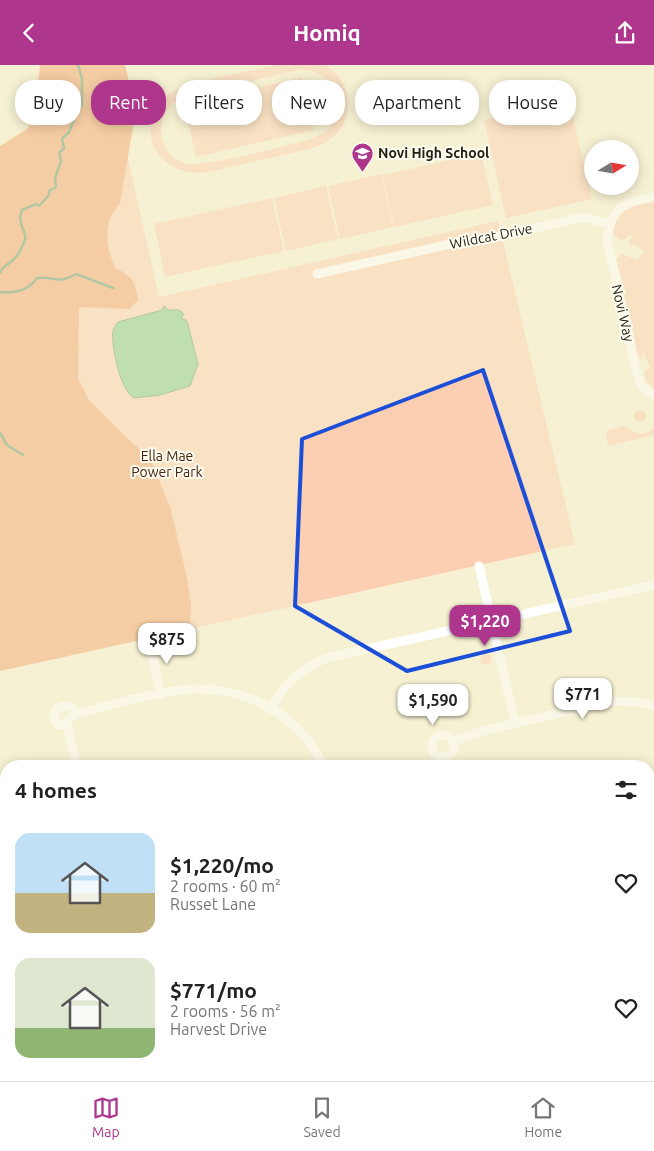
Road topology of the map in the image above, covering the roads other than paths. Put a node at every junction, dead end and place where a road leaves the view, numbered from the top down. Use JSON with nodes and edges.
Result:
{"nodes":[{"id":1,"x":654,"y":197,"type":"edge"},
{"id":2,"x":609,"y":224,"type":"junction"},
{"id":3,"x":317,"y":274,"type":"dead end"},
{"id":4,"x":654,"y":397,"type":"edge"},
{"id":5,"x":479,"y":566,"type":"dead end"},
{"id":6,"x":654,"y":585,"type":"edge"},
{"id":7,"x":491,"y":621,"type":"junction"},
{"id":8,"x":149,"y":640,"type":"dead end"},
{"id":9,"x":161,"y":695,"type":"junction"},
{"id":10,"x":654,"y":706,"type":"edge"},
{"id":11,"x":271,"y":708,"type":"junction"},
{"id":12,"x":76,"y":714,"type":"junction"},
{"id":13,"x":67,"y":723,"type":"junction"},
{"id":14,"x":515,"y":723,"type":"junction"},
{"id":15,"x":453,"y":741,"type":"dead end"},
{"id":16,"x":76,"y":760,"type":"edge"},
{"id":17,"x":319,"y":760,"type":"edge"}],
"edges":[{"from":1,"to":2,"type":"street"},
{"from":2,"to":3,"type":"street","name":"Wildcat Drive"},
{"from":2,"to":4,"type":"street","name":"Novi Way"},
{"from":5,"to":7,"type":"street"},
{"from":6,"to":7,"type":"street"},
{"from":7,"to":11,"type":"street"},
{"from":7,"to":14,"type":"street"},
{"from":8,"to":9,"type":"street"},
{"from":9,"to":11,"type":"street"},
{"from":9,"to":12,"type":"street"},
{"from":10,"to":14,"type":"street"},
{"from":11,"to":17,"type":"street"},
{"from":12,"to":13,"type":"street"},
{"from":12,"to":13,"type":"street"},
{"from":13,"to":16,"type":"street"},
{"from":14,"to":15,"type":"street"}]}
